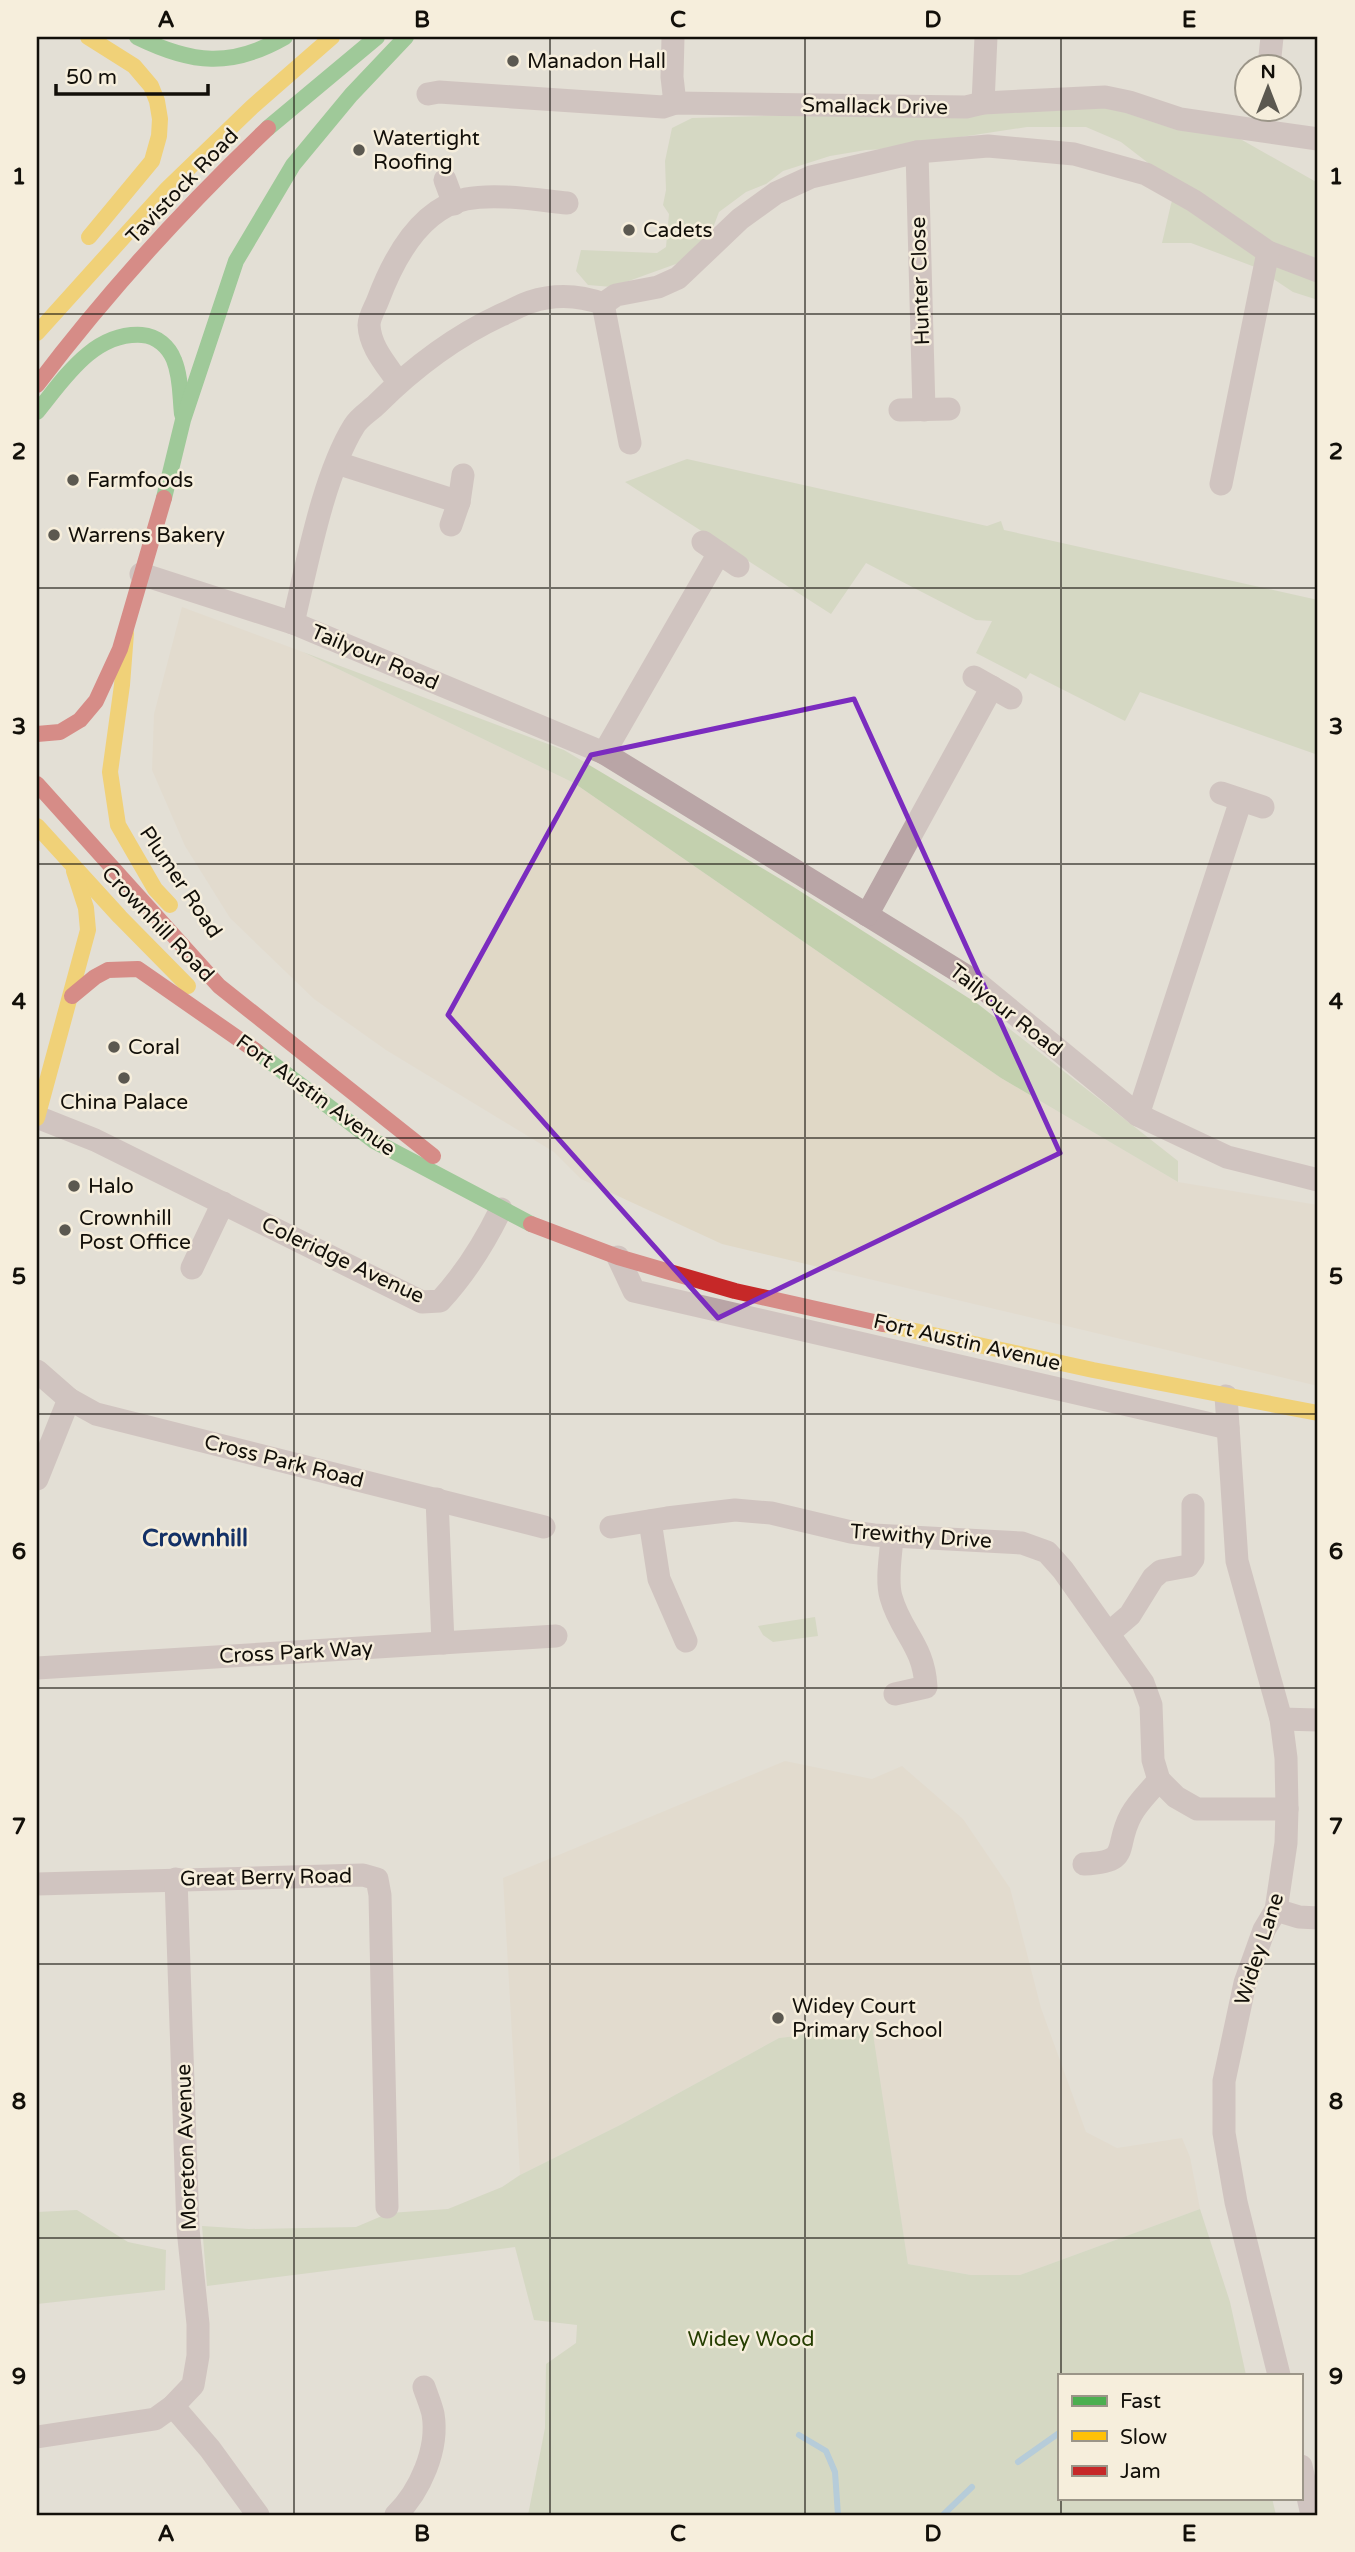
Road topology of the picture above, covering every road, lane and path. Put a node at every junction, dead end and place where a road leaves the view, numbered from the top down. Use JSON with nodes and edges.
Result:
{"nodes":[{"id":1,"x":88,"y":37,"type":"edge"},
{"id":2,"x":137,"y":37,"type":"edge"},
{"id":3,"x":285,"y":37,"type":"edge"},
{"id":4,"x":332,"y":37,"type":"edge"},
{"id":5,"x":377,"y":37,"type":"edge"},
{"id":6,"x":406,"y":37,"type":"edge"},
{"id":7,"x":673,"y":37,"type":"edge"},
{"id":8,"x":986,"y":37,"type":"edge"},
{"id":9,"x":428,"y":94,"type":"dead end"},
{"id":10,"x":675,"y":103,"type":"junction"},
{"id":11,"x":982,"y":103,"type":"junction"},
{"id":12,"x":1232,"y":119,"type":"edge"},
{"id":13,"x":1272,"y":122,"type":"edge"},
{"id":14,"x":1318,"y":139,"type":"edge"},
{"id":15,"x":917,"y":152,"type":"junction"},
{"id":16,"x":445,"y":180,"type":"dead end"},
{"id":17,"x":567,"y":203,"type":"dead end"},
{"id":18,"x":454,"y":204,"type":"junction"},
{"id":19,"x":1268,"y":252,"type":"junction"},
{"id":20,"x":76,"y":254,"type":"dead end"},
{"id":21,"x":1318,"y":271,"type":"edge"},
{"id":22,"x":603,"y":304,"type":"junction"},
{"id":23,"x":37,"y":333,"type":"edge"},
{"id":24,"x":398,"y":382,"type":"junction"},
{"id":25,"x":37,"y":384,"type":"edge"},
{"id":26,"x":949,"y":409,"type":"dead end"},
{"id":27,"x":900,"y":410,"type":"dead end"},
{"id":28,"x":924,"y":410,"type":"junction"},
{"id":29,"x":37,"y":412,"type":"edge"},
{"id":30,"x":183,"y":420,"type":"junction"},
{"id":31,"x":631,"y":443,"type":"dead end"},
{"id":32,"x":337,"y":463,"type":"junction"},
{"id":33,"x":463,"y":475,"type":"dead end"},
{"id":34,"x":1221,"y":484,"type":"dead end"},
{"id":35,"x":458,"y":502,"type":"junction"},
{"id":36,"x":451,"y":524,"type":"dead end"},
{"id":37,"x":738,"y":566,"type":"dead end"},
{"id":38,"x":141,"y":574,"type":"junction"},
{"id":39,"x":293,"y":623,"type":"junction"},
{"id":40,"x":125,"y":633,"type":"junction"},
{"id":41,"x":992,"y":687,"type":"dead end"},
{"id":42,"x":37,"y":734,"type":"edge"},
{"id":43,"x":604,"y":753,"type":"junction"},
{"id":44,"x":37,"y":785,"type":"edge"},
{"id":45,"x":1264,"y":807,"type":"dead end"},
{"id":46,"x":37,"y":825,"type":"edge"},
{"id":47,"x":71,"y":863,"type":"junction"},
{"id":48,"x":867,"y":915,"type":"junction"},
{"id":49,"x":219,"y":986,"type":"junction"},
{"id":50,"x":72,"y":996,"type":"junction"},
{"id":51,"x":252,"y":1048,"type":"junction"},
{"id":52,"x":1139,"y":1115,"type":"junction"},
{"id":53,"x":37,"y":1118,"type":"edge"},
{"id":54,"x":1318,"y":1180,"type":"edge"},
{"id":55,"x":223,"y":1203,"type":"junction"},
{"id":56,"x":501,"y":1209,"type":"junction"},
{"id":57,"x":618,"y":1257,"type":"junction"},
{"id":58,"x":192,"y":1269,"type":"dead end"},
{"id":59,"x":37,"y":1370,"type":"edge"},
{"id":60,"x":1226,"y":1396,"type":"junction"},
{"id":61,"x":69,"y":1399,"type":"junction"},
{"id":62,"x":1318,"y":1413,"type":"edge"},
{"id":63,"x":1228,"y":1428,"type":"junction"},
{"id":64,"x":37,"y":1479,"type":"edge"},
{"id":65,"x":437,"y":1499,"type":"junction"},
{"id":66,"x":1193,"y":1505,"type":"dead end"},
{"id":67,"x":650,"y":1521,"type":"junction"},
{"id":68,"x":544,"y":1527,"type":"dead end"},
{"id":69,"x":611,"y":1527,"type":"dead end"},
{"id":70,"x":892,"y":1537,"type":"junction"},
{"id":71,"x":1109,"y":1633,"type":"junction"},
{"id":72,"x":555,"y":1636,"type":"dead end"},
{"id":73,"x":686,"y":1641,"type":"dead end"},
{"id":74,"x":443,"y":1643,"type":"junction"},
{"id":75,"x":37,"y":1668,"type":"edge"},
{"id":76,"x":895,"y":1694,"type":"dead end"},
{"id":77,"x":1281,"y":1719,"type":"junction"},
{"id":78,"x":1318,"y":1720,"type":"edge"},
{"id":79,"x":1159,"y":1780,"type":"junction"},
{"id":80,"x":1287,"y":1809,"type":"junction"},
{"id":81,"x":1084,"y":1864,"type":"dead end"},
{"id":82,"x":176,"y":1879,"type":"junction"},
{"id":83,"x":37,"y":1884,"type":"edge"},
{"id":84,"x":1276,"y":1910,"type":"junction"},
{"id":85,"x":1318,"y":1917,"type":"edge"},
{"id":86,"x":387,"y":2207,"type":"dead end"},
{"id":87,"x":1279,"y":2374,"type":"edge"},
{"id":88,"x":424,"y":2387,"type":"dead end"},
{"id":89,"x":173,"y":2406,"type":"junction"},
{"id":90,"x":37,"y":2437,"type":"edge"},
{"id":91,"x":1302,"y":2470,"type":"edge"},
{"id":92,"x":258,"y":2515,"type":"edge"},
{"id":93,"x":396,"y":2515,"type":"edge"},
{"id":94,"x":1312,"y":2515,"type":"edge"}],
"edges":[{"from":1,"to":20,"type":"main road"},
{"from":2,"to":3,"type":"main road"},
{"from":4,"to":23,"type":"main road","name":"Tavistock Road"},
{"from":5,"to":25,"type":"main road","name":"Tavistock Road"},
{"from":6,"to":30,"type":"main road","name":"Plumer Road"},
{"from":7,"to":10,"type":"street"},
{"from":8,"to":11,"type":"street"},
{"from":9,"to":10,"type":"street","name":"Smallack Drive"},
{"from":10,"to":11,"type":"street","name":"Smallack Drive"},
{"from":11,"to":12,"type":"street","name":"Smallack Drive"},
{"from":13,"to":14,"type":"street","name":"Smallack Drive"},
{"from":15,"to":19,"type":"street"},
{"from":15,"to":22,"type":"street"},
{"from":15,"to":28,"type":"street","name":"Hunter Close"},
{"from":16,"to":18,"type":"street"},
{"from":17,"to":18,"type":"street"},
{"from":18,"to":24,"type":"street"},
{"from":19,"to":21,"type":"street"},
{"from":19,"to":34,"type":"street"},
{"from":22,"to":24,"type":"street"},
{"from":22,"to":31,"type":"street"},
{"from":24,"to":32,"type":"street"},
{"from":26,"to":28,"type":"street"},
{"from":27,"to":28,"type":"street"},
{"from":29,"to":30,"type":"main road"},
{"from":30,"to":38,"type":"main road","name":"Plumer Road"},
{"from":32,"to":35,"type":"street"},
{"from":32,"to":39,"type":"street"},
{"from":33,"to":35,"type":"street"},
{"from":35,"to":36,"type":"street"},
{"from":37,"to":43,"type":"street"},
{"from":38,"to":39,"type":"street","name":"Tailyour Road"},
{"from":38,"to":40,"type":"main road","name":"Plumer Road"},
{"from":39,"to":43,"type":"street","name":"Tailyour Road"},
{"from":40,"to":42,"type":"main road","name":"Plumer Road"},
{"from":40,"to":49,"type":"main road","name":"Plumer Road"},
{"from":41,"to":48,"type":"street"},
{"from":43,"to":48,"type":"street","name":"Tailyour Road"},
{"from":44,"to":49,"type":"main road","name":"Crownhill Road"},
{"from":45,"to":52,"type":"street"},
{"from":46,"to":47,"type":"main road","name":"Crownhill Road"},
{"from":47,"to":50,"type":"main road"},
{"from":47,"to":51,"type":"main road","name":"Crownhill Road"},
{"from":48,"to":52,"type":"street","name":"Tailyour Road"},
{"from":49,"to":56,"type":"main road","name":"Fort Austin Avenue"},
{"from":50,"to":51,"type":"main road","name":"Fort Austin Avenue"},
{"from":50,"to":53,"type":"main road"},
{"from":51,"to":56,"type":"main road","name":"Fort Austin Avenue"},
{"from":52,"to":54,"type":"street","name":"Tailyour Road"},
{"from":53,"to":55,"type":"street","name":"Coleridge Avenue"},
{"from":55,"to":56,"type":"street","name":"Coleridge Avenue"},
{"from":55,"to":58,"type":"street"},
{"from":56,"to":57,"type":"main road","name":"Fort Austin Avenue"},
{"from":57,"to":60,"type":"main road","name":"Fort Austin Avenue"},
{"from":57,"to":63,"type":"street","name":"Fort Austin Avenue"},
{"from":59,"to":61,"type":"street","name":"Cross Park Road"},
{"from":60,"to":62,"type":"main road","name":"Fort Austin Avenue"},
{"from":60,"to":63,"type":"street","name":"Widey Lane"},
{"from":61,"to":64,"type":"street"},
{"from":61,"to":65,"type":"street","name":"Cross Park Road"},
{"from":63,"to":77,"type":"street","name":"Widey Lane"},
{"from":65,"to":68,"type":"street","name":"Cross Park Road"},
{"from":65,"to":74,"type":"street"},
{"from":66,"to":71,"type":"street"},
{"from":67,"to":69,"type":"street","name":"Trewithy Drive"},
{"from":67,"to":70,"type":"street","name":"Trewithy Drive"},
{"from":67,"to":73,"type":"street"},
{"from":70,"to":71,"type":"street","name":"Trewithy Drive"},
{"from":70,"to":76,"type":"street"},
{"from":71,"to":79,"type":"street","name":"Trewithy Drive"},
{"from":72,"to":74,"type":"street","name":"Cross Park Way"},
{"from":74,"to":75,"type":"street","name":"Cross Park Way"},
{"from":77,"to":78,"type":"street"},
{"from":77,"to":80,"type":"street","name":"Widey Lane"},
{"from":79,"to":80,"type":"street"},
{"from":79,"to":81,"type":"street"},
{"from":80,"to":84,"type":"street","name":"Widey Lane"},
{"from":82,"to":83,"type":"street","name":"Great Berry Road"},
{"from":82,"to":86,"type":"street","name":"Great Berry Road"},
{"from":82,"to":89,"type":"street","name":"Moreton Avenue"},
{"from":84,"to":85,"type":"street"},
{"from":84,"to":87,"type":"street","name":"Widey Lane"},
{"from":88,"to":93,"type":"street"},
{"from":89,"to":90,"type":"street"},
{"from":89,"to":92,"type":"street"},
{"from":91,"to":94,"type":"street"}]}
